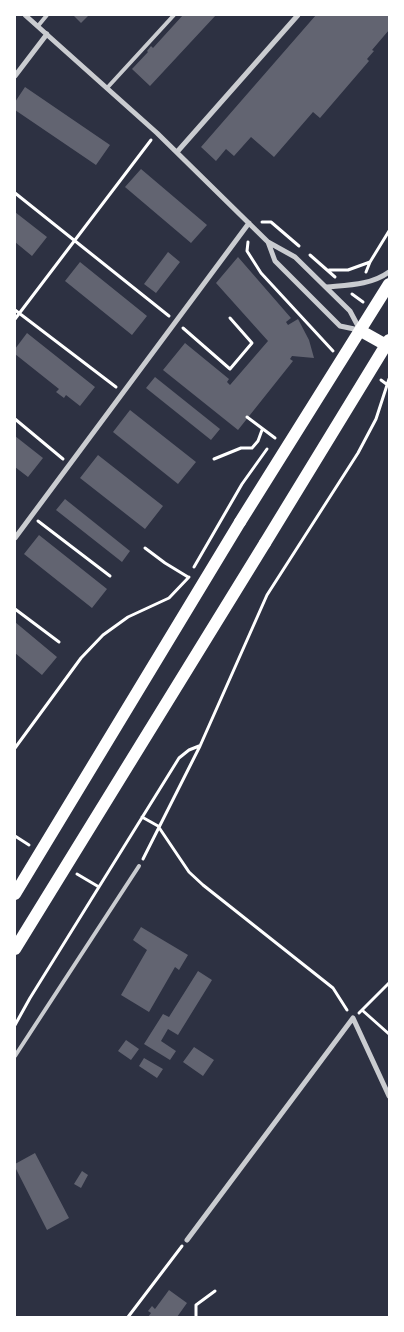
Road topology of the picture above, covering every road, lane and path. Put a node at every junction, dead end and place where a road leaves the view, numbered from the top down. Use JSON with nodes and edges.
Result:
{"nodes":[{"id":1,"x":25,"y":15,"type":"edge"},
{"id":2,"x":47,"y":15,"type":"edge"},
{"id":3,"x":174,"y":15,"type":"edge"},
{"id":4,"x":298,"y":15,"type":"edge"},
{"id":5,"x":38,"y":26,"type":"junction"},
{"id":6,"x":47,"y":34,"type":"junction"},
{"id":7,"x":15,"y":76,"type":"edge"},
{"id":8,"x":107,"y":88,"type":"junction"},
{"id":9,"x":157,"y":133,"type":"junction"},
{"id":10,"x":177,"y":152,"type":"junction"},
{"id":11,"x":15,"y":193,"type":"edge"},
{"id":12,"x":249,"y":223,"type":"junction"},
{"id":13,"x":389,"y":231,"type":"edge"},
{"id":14,"x":75,"y":241,"type":"junction"},
{"id":15,"x":268,"y":242,"type":"junction"},
{"id":16,"x":328,"y":270,"type":"dead end"},
{"id":17,"x":389,"y":272,"type":"edge"},
{"id":18,"x":389,"y":284,"type":"edge"},
{"id":19,"x":327,"y":288,"type":"junction"},
{"id":20,"x":15,"y":310,"type":"edge"},
{"id":21,"x":19,"y":313,"type":"junction"},
{"id":22,"x":15,"y":318,"type":"edge"},
{"id":23,"x":230,"y":318,"type":"dead end"},
{"id":24,"x":175,"y":321,"type":"junction"},
{"id":25,"x":340,"y":326,"type":"junction"},
{"id":26,"x":361,"y":330,"type":"junction"},
{"id":27,"x":388,"y":342,"type":"edge"},
{"id":28,"x":331,"y":350,"type":"junction"},
{"id":29,"x":326,"y":358,"type":"dead end"},
{"id":30,"x":389,"y":379,"type":"edge"},
{"id":31,"x":388,"y":385,"type":"edge"},
{"id":32,"x":123,"y":392,"type":"junction"},
{"id":33,"x":248,"y":418,"type":"dead end"},
{"id":34,"x":15,"y":419,"type":"edge"},
{"id":35,"x":262,"y":430,"type":"junction"},
{"id":36,"x":280,"y":430,"type":"dead end"},
{"id":37,"x":275,"y":438,"type":"junction"},
{"id":38,"x":214,"y":459,"type":"dead end"},
{"id":39,"x":70,"y":464,"type":"junction"},
{"id":40,"x":31,"y":516,"type":"junction"},
{"id":41,"x":15,"y":538,"type":"edge"},
{"id":42,"x":145,"y":548,"type":"dead end"},
{"id":43,"x":110,"y":576,"type":"dead end"},
{"id":44,"x":188,"y":577,"type":"junction"},
{"id":45,"x":15,"y":609,"type":"edge"},
{"id":46,"x":59,"y":642,"type":"dead end"},
{"id":47,"x":200,"y":746,"type":"junction"},
{"id":48,"x":15,"y":748,"type":"edge"},
{"id":49,"x":142,"y":817,"type":"junction"},
{"id":50,"x":158,"y":826,"type":"junction"},
{"id":51,"x":140,"y":866,"type":"joint"},
{"id":52,"x":81,"y":876,"type":"dead end"},
{"id":53,"x":99,"y":888,"type":"junction"},
{"id":54,"x":15,"y":894,"type":"edge"},
{"id":55,"x":15,"y":949,"type":"edge"},
{"id":56,"x":389,"y":983,"type":"edge"},
{"id":57,"x":362,"y":1010,"type":"junction"},
{"id":58,"x":353,"y":1018,"type":"junction"},
{"id":59,"x":15,"y":1025,"type":"edge"},
{"id":60,"x":389,"y":1034,"type":"edge"},
{"id":61,"x":15,"y":1056,"type":"edge"},
{"id":62,"x":389,"y":1096,"type":"edge"},
{"id":63,"x":187,"y":1240,"type":"joint"},
{"id":64,"x":216,"y":1291,"type":"dead end"},
{"id":65,"x":128,"y":1317,"type":"edge"},
{"id":66,"x":196,"y":1317,"type":"edge"}],
"edges":[{"from":1,"to":5,"type":"street"},
{"from":2,"to":5,"type":"lane"},
{"from":3,"to":8,"type":"lane"},
{"from":4,"to":10,"type":"street"},
{"from":5,"to":6,"type":"street"},
{"from":6,"to":7,"type":"street"},
{"from":6,"to":8,"type":"street"},
{"from":8,"to":9,"type":"street"},
{"from":9,"to":10,"type":"street"},
{"from":9,"to":14,"type":"path"},
{"from":10,"to":12,"type":"street"},
{"from":11,"to":14,"type":"path"},
{"from":12,"to":15,"type":"street"},
{"from":12,"to":24,"type":"street"},
{"from":12,"to":28,"type":"path"},
{"from":13,"to":16,"type":"path"},
{"from":14,"to":21,"type":"path"},
{"from":14,"to":24,"type":"path"},
{"from":15,"to":19,"type":"street"},
{"from":15,"to":25,"type":"street"},
{"from":17,"to":19,"type":"street"},
{"from":18,"to":26,"type":"main road"},
{"from":19,"to":26,"type":"street"},
{"from":20,"to":21,"type":"path"},
{"from":21,"to":22,"type":"path"},
{"from":21,"to":32,"type":"path"},
{"from":23,"to":24,"type":"path"},
{"from":24,"to":32,"type":"street"},
{"from":25,"to":26,"type":"street"},
{"from":25,"to":28,"type":"path"},
{"from":26,"to":27,"type":"main road"},
{"from":26,"to":54,"type":"main road"},
{"from":27,"to":55,"type":"main road"},
{"from":28,"to":29,"type":"path"},
{"from":30,"to":31,"type":"path"},
{"from":31,"to":47,"type":"path"},
{"from":32,"to":39,"type":"street"},
{"from":33,"to":35,"type":"path"},
{"from":34,"to":39,"type":"path"},
{"from":35,"to":37,"type":"path"},
{"from":35,"to":38,"type":"path"},
{"from":36,"to":37,"type":"path"},
{"from":37,"to":44,"type":"path"},
{"from":39,"to":40,"type":"street"},
{"from":40,"to":41,"type":"street"},
{"from":40,"to":43,"type":"path"},
{"from":42,"to":44,"type":"path"},
{"from":44,"to":48,"type":"path"},
{"from":45,"to":46,"type":"path"},
{"from":47,"to":49,"type":"path"},
{"from":47,"to":50,"type":"path"},
{"from":49,"to":50,"type":"path"},
{"from":49,"to":53,"type":"path"},
{"from":50,"to":51,"type":"path"},
{"from":50,"to":58,"type":"path"},
{"from":51,"to":61,"type":"lane"},
{"from":52,"to":53,"type":"path"},
{"from":53,"to":59,"type":"path"},
{"from":56,"to":57,"type":"path"},
{"from":57,"to":58,"type":"path"},
{"from":57,"to":60,"type":"path"},
{"from":58,"to":62,"type":"street"},
{"from":58,"to":63,"type":"street"},
{"from":63,"to":65,"type":"path"},
{"from":64,"to":66,"type":"path"}]}
